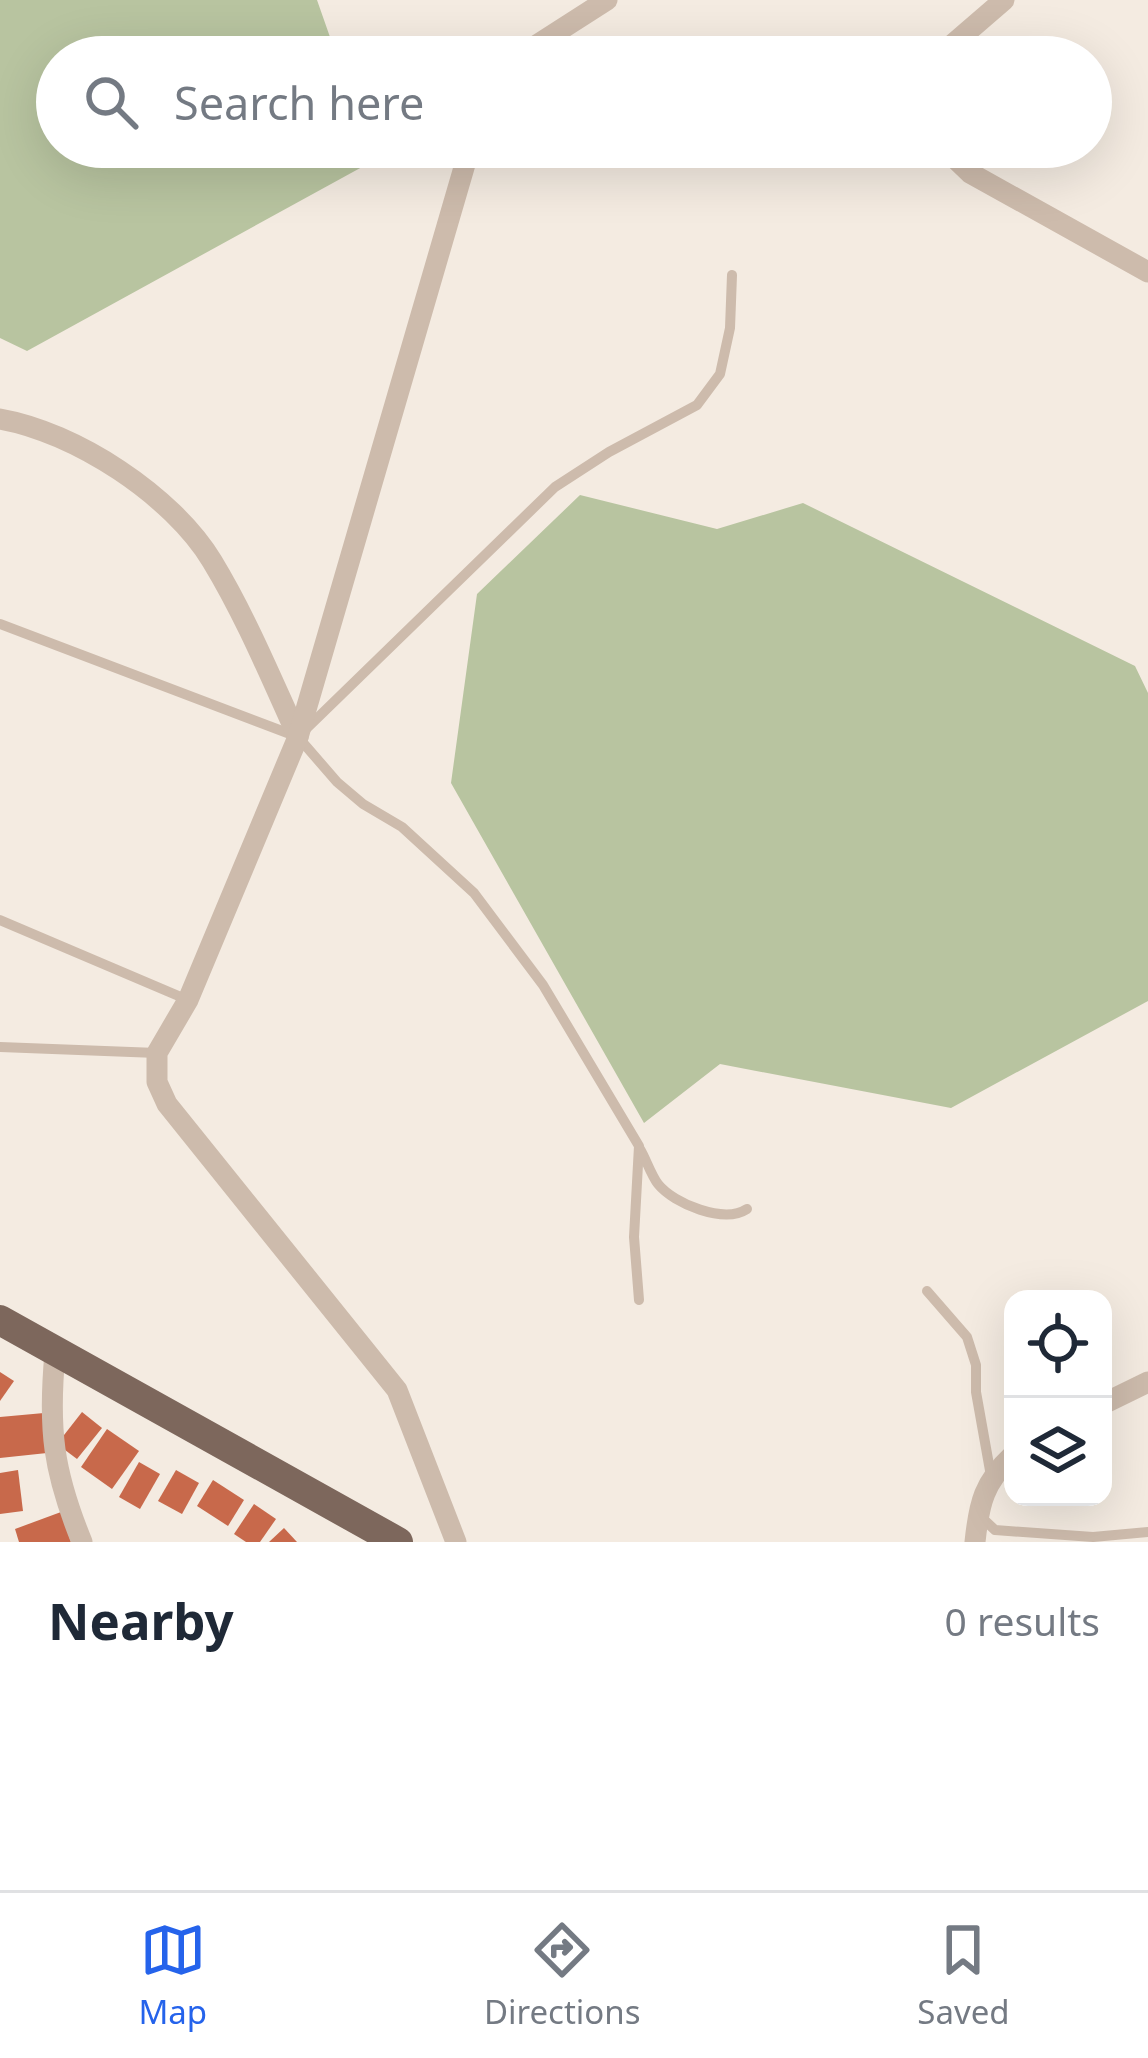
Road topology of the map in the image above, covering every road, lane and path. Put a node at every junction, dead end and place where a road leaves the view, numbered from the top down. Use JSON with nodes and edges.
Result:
{"nodes":[{"id":1,"x":607,"y":0,"type":"edge"},
{"id":2,"x":1004,"y":0,"type":"edge"},
{"id":3,"x":551,"y":36,"type":"edge"},
{"id":4,"x":962,"y":36,"type":"edge"},
{"id":5,"x":464,"y":168,"type":"edge"},
{"id":6,"x":965,"y":168,"type":"edge"},
{"id":7,"x":1148,"y":272,"type":"edge"},
{"id":8,"x":732,"y":274,"type":"dead end"},
{"id":9,"x":0,"y":419,"type":"edge"},
{"id":10,"x":0,"y":623,"type":"edge"},
{"id":11,"x":298,"y":737,"type":"junction"},
{"id":12,"x":0,"y":920,"type":"edge"},
{"id":13,"x":188,"y":1000,"type":"junction"},
{"id":14,"x":0,"y":1047,"type":"edge"},
{"id":15,"x":157,"y":1053,"type":"junction"},
{"id":16,"x":639,"y":1146,"type":"junction"},
{"id":17,"x":747,"y":1209,"type":"dead end"},
{"id":18,"x":927,"y":1291,"type":"dead end"},
{"id":19,"x":639,"y":1300,"type":"dead end"},
{"id":20,"x":0,"y":1320,"type":"edge"},
{"id":21,"x":55,"y":1353,"type":"junction"},
{"id":22,"x":1148,"y":1382,"type":"edge"},
{"id":23,"x":1112,"y":1400,"type":"edge"},
{"id":24,"x":1004,"y":1464,"type":"edge"},
{"id":25,"x":991,"y":1476,"type":"junction"},
{"id":26,"x":978,"y":1514,"type":"junction"},
{"id":27,"x":1148,"y":1532,"type":"edge"},
{"id":28,"x":82,"y":1542,"type":"edge"},
{"id":29,"x":398,"y":1542,"type":"edge"},
{"id":30,"x":456,"y":1542,"type":"edge"},
{"id":31,"x":975,"y":1542,"type":"edge"}],
"edges":[{"from":1,"to":3,"type":"street"},
{"from":2,"to":4,"type":"street"},
{"from":5,"to":11,"type":"street"},
{"from":6,"to":7,"type":"street"},
{"from":8,"to":11,"type":"lane"},
{"from":9,"to":11,"type":"street"},
{"from":10,"to":11,"type":"lane"},
{"from":11,"to":13,"type":"street"},
{"from":11,"to":16,"type":"lane"},
{"from":12,"to":13,"type":"lane"},
{"from":13,"to":15,"type":"street"},
{"from":14,"to":15,"type":"lane"},
{"from":15,"to":30,"type":"street"},
{"from":16,"to":17,"type":"lane"},
{"from":16,"to":19,"type":"lane"},
{"from":18,"to":25,"type":"lane"},
{"from":20,"to":21,"type":"main road"},
{"from":21,"to":28,"type":"street"},
{"from":21,"to":29,"type":"main road"},
{"from":22,"to":23,"type":"street"},
{"from":24,"to":25,"type":"street"},
{"from":25,"to":26,"type":"street"},
{"from":26,"to":27,"type":"lane"},
{"from":26,"to":31,"type":"street"}]}
